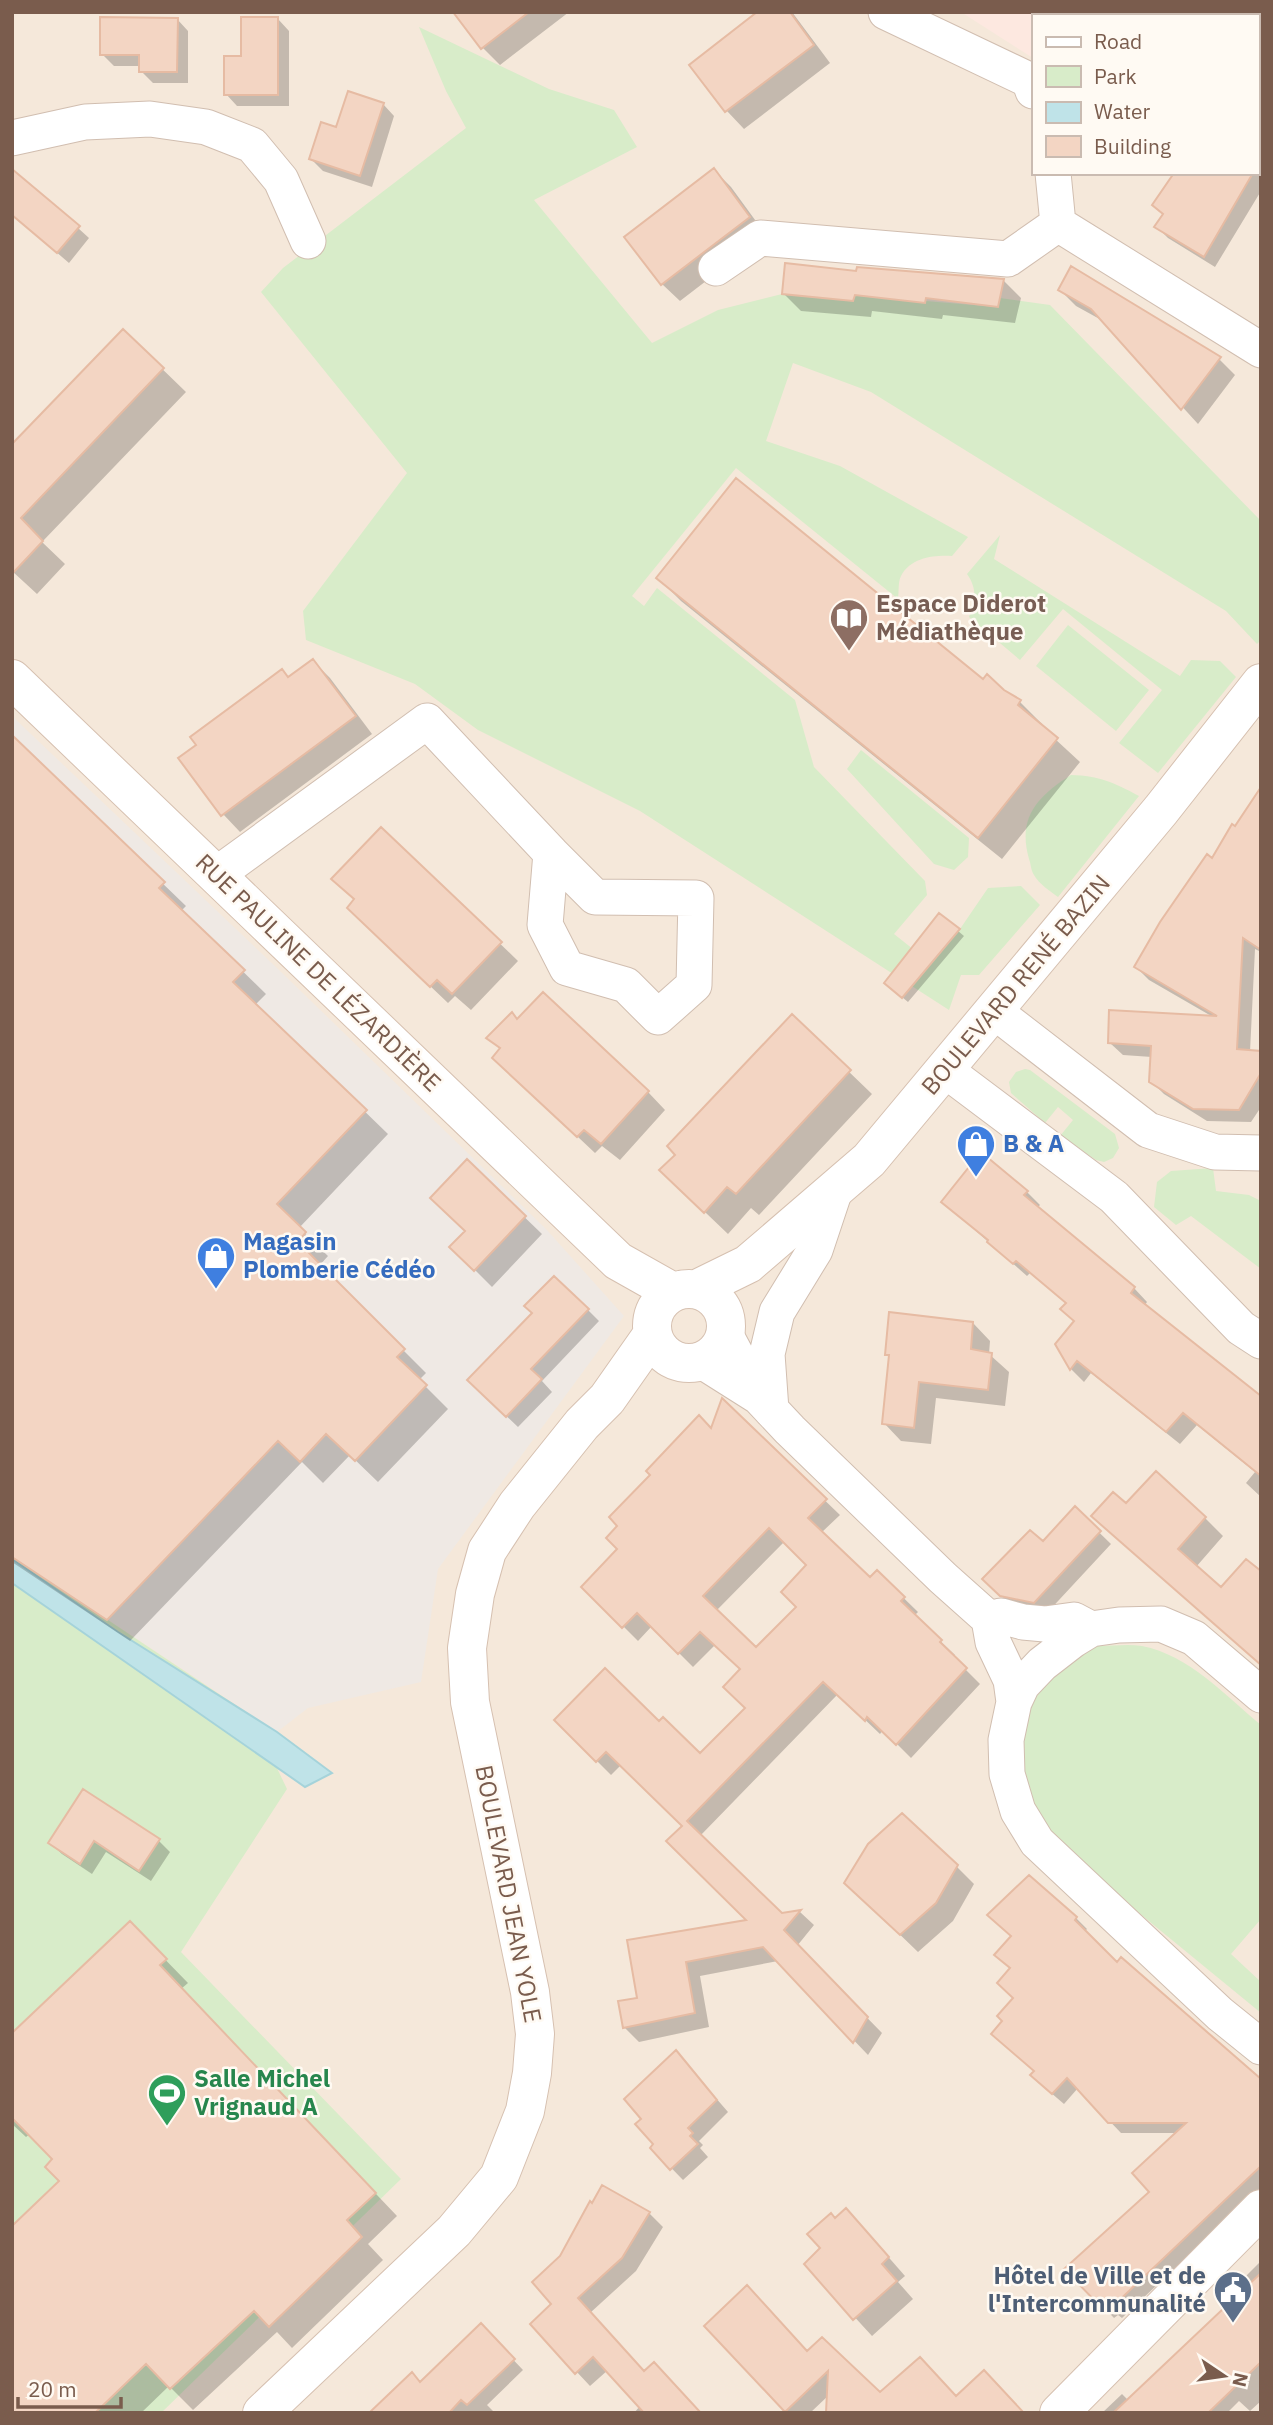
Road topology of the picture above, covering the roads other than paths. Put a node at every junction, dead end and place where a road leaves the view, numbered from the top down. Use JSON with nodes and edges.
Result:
{"nodes":[{"id":1,"x":886,"y":12,"type":"edge"},
{"id":2,"x":1032,"y":88,"type":"edge"},
{"id":3,"x":12,"y":138,"type":"edge"},
{"id":4,"x":1053,"y":175,"type":"edge"},
{"id":5,"x":1058,"y":224,"type":"junction"},
{"id":6,"x":308,"y":241,"type":"dead end"},
{"id":7,"x":716,"y":268,"type":"dead end"},
{"id":8,"x":1261,"y":350,"type":"edge"},
{"id":9,"x":12,"y":679,"type":"edge"},
{"id":10,"x":1261,"y":683,"type":"edge"},
{"id":11,"x":551,"y":853,"type":"junction"},
{"id":12,"x":216,"y":875,"type":"junction"},
{"id":13,"x":994,"y":1011,"type":"junction"},
{"id":14,"x":945,"y":1070,"type":"junction"},
{"id":15,"x":1261,"y":1153,"type":"edge"},
{"id":16,"x":835,"y":1190,"type":"junction"},
{"id":17,"x":687,"y":1326,"type":"junction"},
{"id":18,"x":1261,"y":1341,"type":"edge"},
{"id":19,"x":765,"y":1403,"type":"junction"},
{"id":20,"x":989,"y":1619,"type":"junction"},
{"id":21,"x":1091,"y":1629,"type":"junction"},
{"id":22,"x":1261,"y":1695,"type":"edge"},
{"id":23,"x":1014,"y":1702,"type":"junction"},
{"id":24,"x":1261,"y":2047,"type":"edge"},
{"id":25,"x":1261,"y":2209,"type":"edge"},
{"id":26,"x":262,"y":2413,"type":"edge"},
{"id":27,"x":1059,"y":2413,"type":"edge"}],
"edges":[{"from":1,"to":2,"type":"street"},
{"from":3,"to":6,"type":"street"},
{"from":4,"to":5,"type":"street"},
{"from":5,"to":7,"type":"street"},
{"from":5,"to":8,"type":"street"},
{"from":9,"to":12,"type":"main road","name":"RUE PAULINE DE LÉZARDIÈRE"},
{"from":10,"to":13,"type":"main road","name":"BOULEVARD RENÉ BAZIN"},
{"from":11,"to":11,"type":"street"},
{"from":11,"to":12,"type":"street"},
{"from":12,"to":17,"type":"main road","name":"RUE PAULINE DE LÉZARDIÈRE"},
{"from":13,"to":14,"type":"main road","name":"BOULEVARD RENÉ BAZIN"},
{"from":13,"to":15,"type":"street"},
{"from":14,"to":16,"type":"main road","name":"BOULEVARD RENÉ BAZIN"},
{"from":14,"to":18,"type":"street"},
{"from":16,"to":17,"type":"main road","name":"BOULEVARD RENÉ BAZIN"},
{"from":16,"to":19,"type":"street"},
{"from":17,"to":19,"type":"street","name":"RUE PAULINE DE LÉZARDIÈRE"},
{"from":17,"to":26,"type":"main road","name":"BOULEVARD JEAN YOLE"},
{"from":19,"to":20,"type":"street","name":"RUE PAULINE DE LÉZARDIÈRE"},
{"from":20,"to":21,"type":"street"},
{"from":20,"to":23,"type":"street"},
{"from":21,"to":22,"type":"street"},
{"from":21,"to":23,"type":"street"},
{"from":23,"to":24,"type":"street"},
{"from":25,"to":27,"type":"main road"}]}
